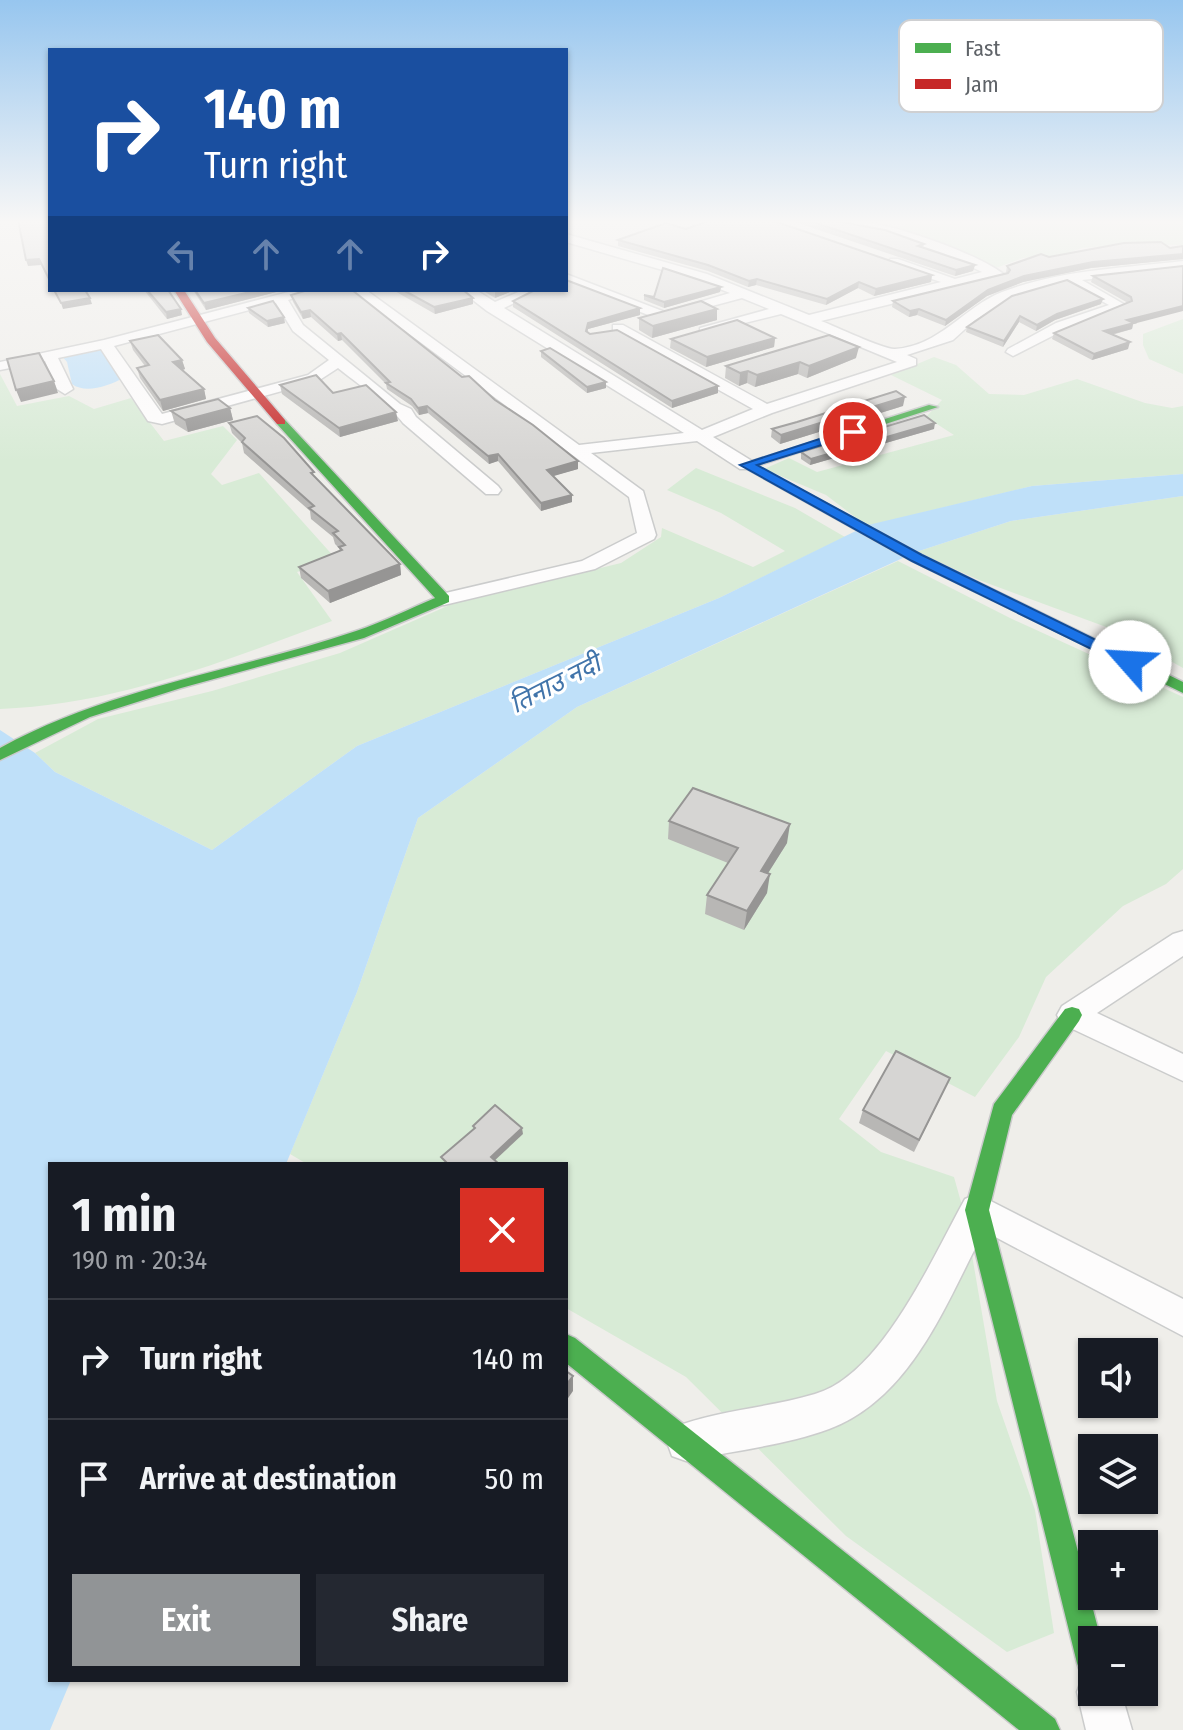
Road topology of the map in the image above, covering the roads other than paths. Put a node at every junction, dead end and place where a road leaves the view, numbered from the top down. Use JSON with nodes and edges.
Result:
{"nodes":[{"id":1,"x":186,"y":301,"type":"edge"},
{"id":2,"x":274,"y":301,"type":"edge"},
{"id":3,"x":281,"y":301,"type":"edge"},
{"id":4,"x":372,"y":301,"type":"edge"},
{"id":5,"x":482,"y":301,"type":"edge"},
{"id":6,"x":509,"y":301,"type":"edge"},
{"id":7,"x":624,"y":301,"type":"edge"},
{"id":8,"x":715,"y":301,"type":"edge"},
{"id":9,"x":761,"y":301,"type":"edge"},
{"id":10,"x":888,"y":301,"type":"edge"},
{"id":11,"x":996,"y":301,"type":"edge"},
{"id":12,"x":1110,"y":301,"type":"edge"},
{"id":13,"x":492,"y":308,"type":"junction"},
{"id":14,"x":781,"y":310,"type":"junction"},
{"id":15,"x":661,"y":315,"type":"junction"},
{"id":16,"x":807,"y":320,"type":"junction"},
{"id":17,"x":198,"y":321,"type":"junction"},
{"id":18,"x":839,"y":335,"type":"junction"},
{"id":19,"x":105,"y":344,"type":"junction"},
{"id":20,"x":814,"y":344,"type":"edge"},
{"id":21,"x":652,"y":345,"type":"junction"},
{"id":22,"x":1013,"y":352,"type":"dead end"},
{"id":23,"x":895,"y":354,"type":"junction"},
{"id":24,"x":50,"y":356,"type":"junction"},
{"id":25,"x":337,"y":360,"type":"junction"},
{"id":26,"x":0,"y":366,"type":"edge"},
{"id":27,"x":733,"y":367,"type":"edge"},
{"id":28,"x":703,"y":376,"type":"junction"},
{"id":29,"x":65,"y":389,"type":"dead end"},
{"id":30,"x":254,"y":393,"type":"junction"},
{"id":31,"x":933,"y":407,"type":"dead end"},
{"id":32,"x":766,"y":410,"type":"junction"},
{"id":33,"x":702,"y":436,"type":"junction"},
{"id":34,"x":577,"y":450,"type":"junction"},
{"id":35,"x":746,"y":465,"type":"junction"},
{"id":36,"x":492,"y":490,"type":"dead end"},
{"id":37,"x":444,"y":599,"type":"junction"},
{"id":38,"x":1183,"y":688,"type":"edge"},
{"id":39,"x":0,"y":755,"type":"edge"},
{"id":40,"x":1183,"y":942,"type":"edge"},
{"id":41,"x":1072,"y":1015,"type":"junction"},
{"id":42,"x":1183,"y":1068,"type":"edge"},
{"id":43,"x":977,"y":1210,"type":"junction"},
{"id":44,"x":1183,"y":1318,"type":"edge"},
{"id":45,"x":568,"y":1349,"type":"edge"},
{"id":46,"x":686,"y":1442,"type":"junction"},
{"id":47,"x":1083,"y":1626,"type":"edge"},
{"id":48,"x":1103,"y":1706,"type":"edge"},
{"id":49,"x":1044,"y":1730,"type":"edge"},
{"id":50,"x":1109,"y":1730,"type":"edge"}],
"edges":[{"from":1,"to":17,"type":"street"},
{"from":2,"to":17,"type":"street"},
{"from":3,"to":25,"type":"street"},
{"from":4,"to":34,"type":"street"},
{"from":5,"to":13,"type":"street"},
{"from":6,"to":13,"type":"street"},
{"from":7,"to":15,"type":"street"},
{"from":8,"to":15,"type":"street"},
{"from":9,"to":14,"type":"street"},
{"from":10,"to":16,"type":"street"},
{"from":11,"to":23,"type":"street"},
{"from":12,"to":22,"type":"street"},
{"from":13,"to":33,"type":"street"},
{"from":14,"to":16,"type":"street"},
{"from":14,"to":21,"type":"street"},
{"from":15,"to":21,"type":"street"},
{"from":16,"to":18,"type":"street"},
{"from":17,"to":19,"type":"street"},
{"from":17,"to":30,"type":"street"},
{"from":18,"to":20,"type":"street"},
{"from":18,"to":23,"type":"street"},
{"from":19,"to":24,"type":"street"},
{"from":19,"to":30,"type":"street"},
{"from":21,"to":28,"type":"street"},
{"from":23,"to":32,"type":"street"},
{"from":24,"to":26,"type":"street"},
{"from":24,"to":29,"type":"street"},
{"from":25,"to":30,"type":"street"},
{"from":25,"to":36,"type":"street"},
{"from":27,"to":28,"type":"street"},
{"from":28,"to":32,"type":"street"},
{"from":30,"to":37,"type":"street"},
{"from":31,"to":35,"type":"street"},
{"from":32,"to":33,"type":"street"},
{"from":33,"to":34,"type":"street"},
{"from":33,"to":35,"type":"street"},
{"from":34,"to":37,"type":"street"},
{"from":35,"to":38,"type":"street"},
{"from":37,"to":39,"type":"street"},
{"from":40,"to":41,"type":"street"},
{"from":41,"to":42,"type":"street"},
{"from":41,"to":43,"type":"street"},
{"from":43,"to":44,"type":"street"},
{"from":43,"to":46,"type":"street"},
{"from":43,"to":47,"type":"street"},
{"from":45,"to":46,"type":"street"},
{"from":46,"to":49,"type":"street"},
{"from":48,"to":50,"type":"street"}]}
